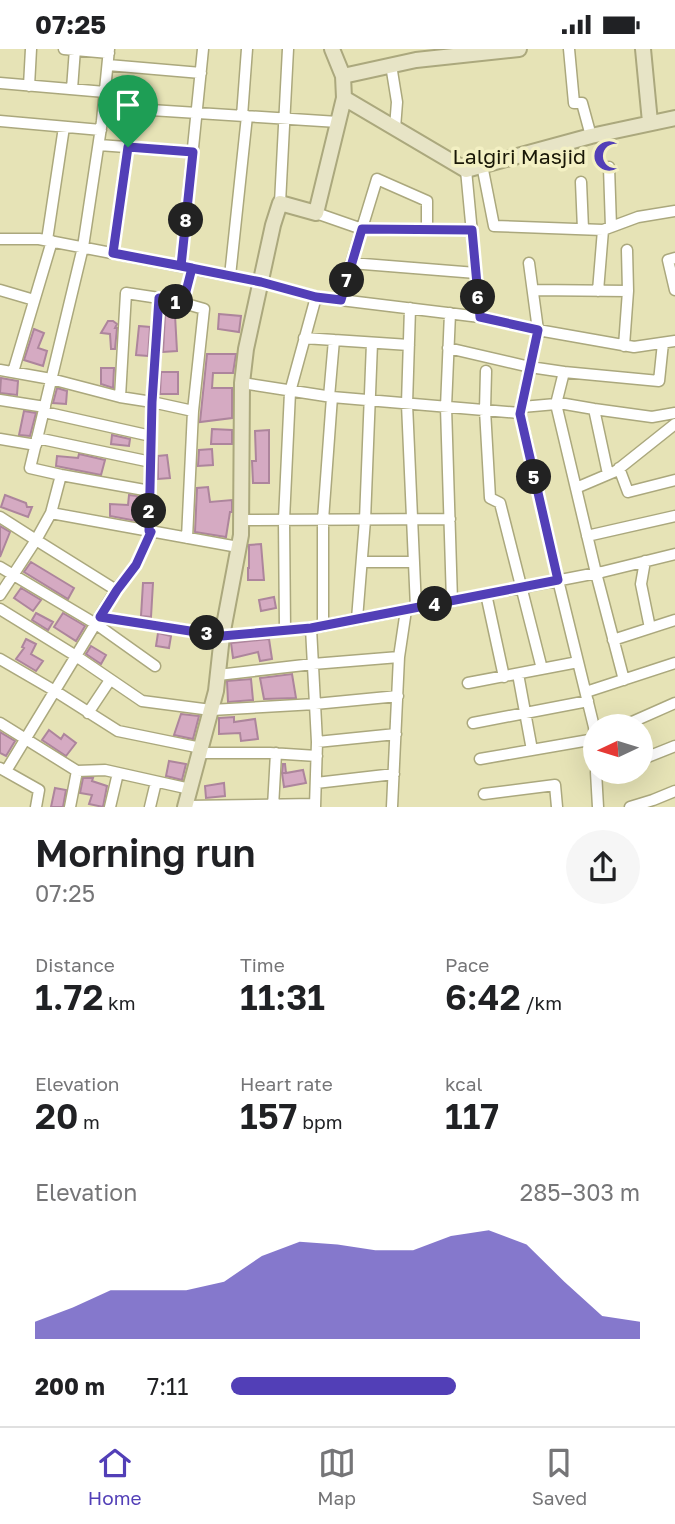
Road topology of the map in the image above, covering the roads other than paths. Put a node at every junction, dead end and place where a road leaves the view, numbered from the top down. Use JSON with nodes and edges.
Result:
{"nodes":[{"id":1,"x":31,"y":49,"type":"edge"},
{"id":2,"x":71,"y":49,"type":"edge"},
{"id":3,"x":204,"y":49,"type":"edge"},
{"id":4,"x":247,"y":49,"type":"edge"},
{"id":5,"x":288,"y":49,"type":"edge"},
{"id":6,"x":332,"y":49,"type":"edge"},
{"id":7,"x":519,"y":49,"type":"edge"},
{"id":8,"x":569,"y":49,"type":"edge"},
{"id":9,"x":643,"y":49,"type":"edge"},
{"id":10,"x":109,"y":51,"type":"edge"},
{"id":11,"x":108,"y":65,"type":"junction"},
{"id":12,"x":391,"y":65,"type":"junction"},
{"id":13,"x":201,"y":73,"type":"junction"},
{"id":14,"x":343,"y":76,"type":"junction"},
{"id":15,"x":0,"y":83,"type":"edge"},
{"id":16,"x":29,"y":86,"type":"junction"},
{"id":17,"x":72,"y":89,"type":"junction"},
{"id":18,"x":105,"y":92,"type":"junction"},
{"id":19,"x":344,"y":98,"type":"junction"},
{"id":20,"x":104,"y":107,"type":"junction"},
{"id":21,"x":197,"y":113,"type":"junction"},
{"id":22,"x":244,"y":116,"type":"junction"},
{"id":23,"x":675,"y":118,"type":"edge"},
{"id":24,"x":284,"y":119,"type":"junction"},
{"id":25,"x":0,"y":121,"type":"edge"},
{"id":26,"x":338,"y":122,"type":"junction"},
{"id":27,"x":650,"y":122,"type":"junction"},
{"id":28,"x":64,"y":127,"type":"junction"},
{"id":29,"x":396,"y":128,"type":"junction"},
{"id":30,"x":101,"y":130,"type":"junction"},
{"id":31,"x":591,"y":136,"type":"junction"},
{"id":32,"x":99,"y":145,"type":"junction"},
{"id":33,"x":128,"y":147,"type":"junction"},
{"id":34,"x":193,"y":152,"type":"junction"},
{"id":35,"x":482,"y":165,"type":"junction"},
{"id":36,"x":608,"y":167,"type":"dead end"},
{"id":37,"x":466,"y":170,"type":"junction"},
{"id":38,"x":581,"y":182,"type":"dead end"},
{"id":39,"x":279,"y":203,"type":"junction"},
{"id":40,"x":675,"y":211,"type":"edge"},
{"id":41,"x":316,"y":213,"type":"junction"},
{"id":42,"x":607,"y":228,"type":"junction"},
{"id":43,"x":362,"y":229,"type":"junction"},
{"id":44,"x":427,"y":229,"type":"junction"},
{"id":45,"x":583,"y":229,"type":"junction"},
{"id":46,"x":472,"y":230,"type":"junction"},
{"id":47,"x":0,"y":239,"type":"edge"},
{"id":48,"x":49,"y":241,"type":"junction"},
{"id":49,"x":83,"y":247,"type":"junction"},
{"id":50,"x":627,"y":250,"type":"dead end"},
{"id":51,"x":113,"y":253,"type":"junction"},
{"id":52,"x":675,"y":258,"type":"edge"},
{"id":53,"x":351,"y":263,"type":"junction"},
{"id":54,"x":529,"y":263,"type":"dead end"},
{"id":55,"x":187,"y":267,"type":"junction"},
{"id":56,"x":476,"y":273,"type":"junction"},
{"id":57,"x":230,"y":276,"type":"junction"},
{"id":58,"x":261,"y":282,"type":"junction"},
{"id":59,"x":0,"y":290,"type":"edge"},
{"id":60,"x":533,"y":290,"type":"junction"},
{"id":61,"x":675,"y":290,"type":"edge"},
{"id":62,"x":598,"y":291,"type":"junction"},
{"id":63,"x":628,"y":291,"type":"junction"},
{"id":64,"x":316,"y":297,"type":"junction"},
{"id":65,"x":159,"y":298,"type":"junction"},
{"id":66,"x":34,"y":300,"type":"junction"},
{"id":67,"x":341,"y":300,"type":"junction"},
{"id":68,"x":183,"y":303,"type":"junction"},
{"id":69,"x":410,"y":308,"type":"junction"},
{"id":70,"x":450,"y":313,"type":"junction"},
{"id":71,"x":480,"y":317,"type":"junction"},
{"id":72,"x":538,"y":330,"type":"junction"},
{"id":73,"x":304,"y":338,"type":"junction"},
{"id":74,"x":334,"y":340,"type":"junction"},
{"id":75,"x":675,"y":341,"type":"edge"},
{"id":76,"x":372,"y":343,"type":"junction"},
{"id":77,"x":663,"y":343,"type":"junction"},
{"id":78,"x":409,"y":345,"type":"junction"},
{"id":79,"x":624,"y":345,"type":"junction"},
{"id":80,"x":449,"y":348,"type":"junction"},
{"id":81,"x":530,"y":367,"type":"junction"},
{"id":82,"x":0,"y":370,"type":"edge"},
{"id":83,"x":486,"y":371,"type":"dead end"},
{"id":84,"x":13,"y":372,"type":"junction"},
{"id":85,"x":564,"y":372,"type":"junction"},
{"id":86,"x":51,"y":379,"type":"junction"},
{"id":87,"x":242,"y":383,"type":"junction"},
{"id":88,"x":290,"y":391,"type":"junction"},
{"id":89,"x":121,"y":397,"type":"junction"},
{"id":90,"x":330,"y":397,"type":"junction"},
{"id":91,"x":0,"y":400,"type":"edge"},
{"id":92,"x":370,"y":400,"type":"junction"},
{"id":93,"x":152,"y":402,"type":"junction"},
{"id":94,"x":407,"y":404,"type":"junction"},
{"id":95,"x":556,"y":404,"type":"junction"},
{"id":96,"x":446,"y":407,"type":"junction"},
{"id":97,"x":44,"y":409,"type":"junction"},
{"id":98,"x":594,"y":409,"type":"junction"},
{"id":99,"x":485,"y":410,"type":"junction"},
{"id":100,"x":521,"y":410,"type":"junction"},
{"id":101,"x":193,"y":411,"type":"junction"},
{"id":102,"x":675,"y":414,"type":"edge"},
{"id":103,"x":675,"y":424,"type":"edge"},
{"id":104,"x":151,"y":436,"type":"junction"},
{"id":105,"x":0,"y":439,"type":"edge"},
{"id":106,"x":37,"y":442,"type":"junction"},
{"id":107,"x":151,"y":462,"type":"junction"},
{"id":108,"x":619,"y":468,"type":"junction"},
{"id":109,"x":608,"y":474,"type":"junction"},
{"id":110,"x":61,"y":475,"type":"junction"},
{"id":111,"x":675,"y":480,"type":"edge"},
{"id":112,"x":576,"y":488,"type":"junction"},
{"id":113,"x":150,"y":491,"type":"junction"},
{"id":114,"x":51,"y":513,"type":"junction"},
{"id":115,"x":675,"y":516,"type":"edge"},
{"id":116,"x":0,"y":517,"type":"edge"},
{"id":117,"x":450,"y":519,"type":"junction"},
{"id":118,"x":241,"y":520,"type":"junction"},
{"id":119,"x":284,"y":520,"type":"junction"},
{"id":120,"x":323,"y":520,"type":"junction"},
{"id":121,"x":365,"y":520,"type":"junction"},
{"id":122,"x":412,"y":520,"type":"junction"},
{"id":123,"x":150,"y":531,"type":"junction"},
{"id":124,"x":587,"y":536,"type":"junction"},
{"id":125,"x":187,"y":538,"type":"junction"},
{"id":126,"x":36,"y":540,"type":"junction"},
{"id":127,"x":239,"y":547,"type":"junction"},
{"id":128,"x":675,"y":554,"type":"edge"},
{"id":129,"x":645,"y":561,"type":"junction"},
{"id":130,"x":362,"y":562,"type":"junction"},
{"id":131,"x":414,"y":562,"type":"junction"},
{"id":132,"x":0,"y":567,"type":"edge"},
{"id":133,"x":596,"y":573,"type":"junction"},
{"id":134,"x":13,"y":576,"type":"junction"},
{"id":135,"x":558,"y":580,"type":"junction"},
{"id":136,"x":522,"y":587,"type":"junction"},
{"id":137,"x":117,"y":590,"type":"junction"},
{"id":138,"x":486,"y":594,"type":"junction"},
{"id":139,"x":0,"y":596,"type":"edge"},
{"id":140,"x":452,"y":601,"type":"junction"},
{"id":141,"x":0,"y":609,"type":"edge"},
{"id":142,"x":411,"y":609,"type":"junction"},
{"id":143,"x":357,"y":619,"type":"junction"},
{"id":144,"x":98,"y":620,"type":"junction"},
{"id":145,"x":675,"y":620,"type":"edge"},
{"id":146,"x":323,"y":626,"type":"junction"},
{"id":147,"x":311,"y":628,"type":"junction"},
{"id":148,"x":650,"y":628,"type":"junction"},
{"id":149,"x":285,"y":630,"type":"junction"},
{"id":150,"x":222,"y":636,"type":"junction"},
{"id":151,"x":613,"y":640,"type":"junction"},
{"id":152,"x":76,"y":656,"type":"junction"},
{"id":153,"x":399,"y":657,"type":"junction"},
{"id":154,"x":0,"y":659,"type":"edge"},
{"id":155,"x":578,"y":662,"type":"junction"},
{"id":156,"x":675,"y":663,"type":"edge"},
{"id":157,"x":313,"y":664,"type":"junction"},
{"id":158,"x":155,"y":666,"type":"dead end"},
{"id":159,"x":542,"y":669,"type":"junction"},
{"id":160,"x":518,"y":674,"type":"junction"},
{"id":161,"x":218,"y":675,"type":"junction"},
{"id":162,"x":504,"y":677,"type":"junction"},
{"id":163,"x":110,"y":680,"type":"junction"},
{"id":164,"x":624,"y":680,"type":"junction"},
{"id":165,"x":468,"y":683,"type":"dead end"},
{"id":166,"x":55,"y":691,"type":"junction"},
{"id":167,"x":398,"y":696,"type":"junction"},
{"id":168,"x":587,"y":697,"type":"junction"},
{"id":169,"x":675,"y":703,"type":"edge"},
{"id":170,"x":315,"y":704,"type":"junction"},
{"id":171,"x":211,"y":710,"type":"junction"},
{"id":172,"x":88,"y":713,"type":"junction"},
{"id":173,"x":525,"y":713,"type":"junction"},
{"id":174,"x":591,"y":714,"type":"edge"},
{"id":175,"x":650,"y":714,"type":"edge"},
{"id":176,"x":0,"y":723,"type":"edge"},
{"id":177,"x":473,"y":723,"type":"dead end"},
{"id":178,"x":396,"y":734,"type":"junction"},
{"id":179,"x":25,"y":740,"type":"junction"},
{"id":180,"x":317,"y":742,"type":"junction"},
{"id":181,"x":583,"y":742,"type":"edge"},
{"id":182,"x":675,"y":746,"type":"edge"},
{"id":183,"x":532,"y":750,"type":"junction"},
{"id":184,"x":200,"y":751,"type":"junction"},
{"id":185,"x":276,"y":753,"type":"junction"},
{"id":186,"x":653,"y":755,"type":"edge"},
{"id":187,"x":317,"y":756,"type":"junction"},
{"id":188,"x":480,"y":759,"type":"dead end"},
{"id":189,"x":3,"y":769,"type":"edge"},
{"id":190,"x":77,"y":771,"type":"junction"},
{"id":191,"x":118,"y":773,"type":"junction"},
{"id":192,"x":394,"y":775,"type":"junction"},
{"id":193,"x":156,"y":782,"type":"junction"},
{"id":194,"x":316,"y":783,"type":"junction"},
{"id":195,"x":599,"y":784,"type":"edge"},
{"id":196,"x":190,"y":789,"type":"junction"},
{"id":197,"x":675,"y":791,"type":"edge"},
{"id":198,"x":484,"y":794,"type":"dead end"},
{"id":199,"x":654,"y":803,"type":"edge"},
{"id":200,"x":315,"y":805,"type":"edge"},
{"id":201,"x":186,"y":806,"type":"edge"},
{"id":202,"x":273,"y":806,"type":"edge"},
{"id":203,"x":36,"y":807,"type":"edge"},
{"id":204,"x":70,"y":807,"type":"edge"},
{"id":205,"x":110,"y":807,"type":"edge"},
{"id":206,"x":150,"y":807,"type":"edge"},
{"id":207,"x":392,"y":807,"type":"edge"},
{"id":208,"x":557,"y":807,"type":"edge"},
{"id":209,"x":598,"y":807,"type":"edge"},
{"id":210,"x":630,"y":807,"type":"edge"}],
"edges":[{"from":1,"to":16,"type":"street"},
{"from":2,"to":10,"type":"street"},
{"from":2,"to":17,"type":"street"},
{"from":3,"to":13,"type":"street"},
{"from":4,"to":22,"type":"street"},
{"from":5,"to":24,"type":"street"},
{"from":6,"to":14,"type":"street"},
{"from":7,"to":12,"type":"street"},
{"from":8,"to":31,"type":"street"},
{"from":9,"to":27,"type":"street"},
{"from":10,"to":11,"type":"street"},
{"from":11,"to":13,"type":"street"},
{"from":11,"to":18,"type":"street"},
{"from":12,"to":14,"type":"street"},
{"from":12,"to":29,"type":"street"},
{"from":13,"to":21,"type":"street"},
{"from":14,"to":19,"type":"street"},
{"from":15,"to":16,"type":"street"},
{"from":16,"to":17,"type":"street"},
{"from":17,"to":18,"type":"street"},
{"from":18,"to":20,"type":"street"},
{"from":19,"to":26,"type":"street"},
{"from":19,"to":29,"type":"street"},
{"from":20,"to":21,"type":"street"},
{"from":20,"to":30,"type":"street"},
{"from":21,"to":22,"type":"street"},
{"from":21,"to":34,"type":"street"},
{"from":22,"to":24,"type":"street"},
{"from":22,"to":57,"type":"street"},
{"from":23,"to":27,"type":"street"},
{"from":24,"to":26,"type":"street"},
{"from":24,"to":39,"type":"street"},
{"from":25,"to":28,"type":"street"},
{"from":26,"to":41,"type":"street"},
{"from":27,"to":31,"type":"street"},
{"from":28,"to":30,"type":"street"},
{"from":28,"to":48,"type":"street"},
{"from":29,"to":37,"type":"street"},
{"from":30,"to":32,"type":"street"},
{"from":31,"to":35,"type":"street"},
{"from":32,"to":33,"type":"street"},
{"from":32,"to":49,"type":"street"},
{"from":33,"to":34,"type":"street"},
{"from":33,"to":51,"type":"street"},
{"from":34,"to":55,"type":"street"},
{"from":35,"to":37,"type":"street"},
{"from":35,"to":45,"type":"street"},
{"from":36,"to":42,"type":"street"},
{"from":37,"to":46,"type":"street"},
{"from":38,"to":45,"type":"street"},
{"from":39,"to":41,"type":"street"},
{"from":39,"to":58,"type":"street"},
{"from":40,"to":42,"type":"street"},
{"from":41,"to":43,"type":"street"},
{"from":42,"to":45,"type":"street"},
{"from":42,"to":62,"type":"street"},
{"from":43,"to":44,"type":"street"},
{"from":43,"to":44,"type":"street"},
{"from":43,"to":53,"type":"street"},
{"from":44,"to":46,"type":"street"},
{"from":46,"to":56,"type":"street"},
{"from":47,"to":48,"type":"street"},
{"from":48,"to":49,"type":"street"},
{"from":48,"to":66,"type":"street"},
{"from":49,"to":51,"type":"street"},
{"from":49,"to":86,"type":"street"},
{"from":50,"to":63,"type":"street"},
{"from":51,"to":55,"type":"street"},
{"from":52,"to":61,"type":"street"},
{"from":53,"to":56,"type":"street"},
{"from":53,"to":67,"type":"street"},
{"from":54,"to":60,"type":"street"},
{"from":55,"to":57,"type":"street"},
{"from":55,"to":68,"type":"street"},
{"from":56,"to":71,"type":"street"},
{"from":57,"to":58,"type":"street"},
{"from":58,"to":64,"type":"street"},
{"from":58,"to":87,"type":"street"},
{"from":59,"to":66,"type":"street"},
{"from":60,"to":62,"type":"street"},
{"from":60,"to":72,"type":"street"},
{"from":62,"to":63,"type":"street"},
{"from":63,"to":79,"type":"street"},
{"from":64,"to":67,"type":"street"},
{"from":64,"to":73,"type":"street"},
{"from":65,"to":68,"type":"street"},
{"from":65,"to":89,"type":"street"},
{"from":65,"to":93,"type":"street"},
{"from":66,"to":84,"type":"street"},
{"from":67,"to":69,"type":"street"},
{"from":68,"to":101,"type":"street"},
{"from":69,"to":70,"type":"street"},
{"from":69,"to":78,"type":"street"},
{"from":70,"to":71,"type":"street"},
{"from":70,"to":80,"type":"street"},
{"from":71,"to":72,"type":"street"},
{"from":72,"to":79,"type":"street"},
{"from":72,"to":81,"type":"street"},
{"from":73,"to":74,"type":"street"},
{"from":73,"to":88,"type":"street"},
{"from":74,"to":76,"type":"street"},
{"from":74,"to":90,"type":"street"},
{"from":75,"to":77,"type":"street"},
{"from":76,"to":78,"type":"street"},
{"from":76,"to":92,"type":"street"},
{"from":77,"to":79,"type":"street"},
{"from":77,"to":85,"type":"street"},
{"from":78,"to":94,"type":"street"},
{"from":80,"to":81,"type":"street"},
{"from":80,"to":96,"type":"street"},
{"from":81,"to":85,"type":"street"},
{"from":81,"to":100,"type":"street"},
{"from":82,"to":84,"type":"street"},
{"from":83,"to":99,"type":"street"},
{"from":84,"to":86,"type":"street"},
{"from":85,"to":95,"type":"street"},
{"from":86,"to":89,"type":"street"},
{"from":86,"to":97,"type":"street"},
{"from":87,"to":88,"type":"street"},
{"from":87,"to":118,"type":"street"},
{"from":88,"to":90,"type":"street"},
{"from":88,"to":119,"type":"street"},
{"from":89,"to":93,"type":"street"},
{"from":90,"to":92,"type":"street"},
{"from":90,"to":120,"type":"street"},
{"from":91,"to":97,"type":"street"},
{"from":92,"to":94,"type":"street"},
{"from":92,"to":121,"type":"street"},
{"from":93,"to":101,"type":"street"},
{"from":93,"to":104,"type":"street"},
{"from":94,"to":96,"type":"street"},
{"from":94,"to":122,"type":"street"},
{"from":95,"to":98,"type":"street"},
{"from":95,"to":100,"type":"street"},
{"from":95,"to":112,"type":"street"},
{"from":96,"to":99,"type":"street"},
{"from":96,"to":117,"type":"street"},
{"from":97,"to":104,"type":"street"},
{"from":97,"to":106,"type":"street"},
{"from":98,"to":102,"type":"street"},
{"from":98,"to":109,"type":"street"},
{"from":99,"to":100,"type":"street"},
{"from":99,"to":136,"type":"street"},
{"from":100,"to":135,"type":"street"},
{"from":101,"to":125,"type":"street"},
{"from":103,"to":108,"type":"street"},
{"from":104,"to":107,"type":"street"},
{"from":105,"to":106,"type":"street"},
{"from":106,"to":107,"type":"street"},
{"from":106,"to":110,"type":"street"},
{"from":107,"to":113,"type":"street"},
{"from":108,"to":109,"type":"street"},
{"from":108,"to":111,"type":"street"},
{"from":109,"to":112,"type":"street"},
{"from":110,"to":113,"type":"street"},
{"from":110,"to":114,"type":"street"},
{"from":112,"to":124,"type":"street"},
{"from":113,"to":123,"type":"street"},
{"from":114,"to":123,"type":"street"},
{"from":114,"to":126,"type":"street"},
{"from":115,"to":124,"type":"street"},
{"from":116,"to":126,"type":"street"},
{"from":117,"to":122,"type":"street"},
{"from":117,"to":140,"type":"street"},
{"from":118,"to":119,"type":"street"},
{"from":118,"to":127,"type":"street"},
{"from":119,"to":120,"type":"street"},
{"from":119,"to":149,"type":"street"},
{"from":120,"to":121,"type":"street"},
{"from":120,"to":146,"type":"street"},
{"from":121,"to":122,"type":"street"},
{"from":121,"to":130,"type":"street"},
{"from":122,"to":131,"type":"street"},
{"from":123,"to":125,"type":"street"},
{"from":123,"to":137,"type":"street"},
{"from":124,"to":133,"type":"street"},
{"from":125,"to":127,"type":"street"},
{"from":126,"to":134,"type":"street"},
{"from":126,"to":137,"type":"street"},
{"from":127,"to":150,"type":"street"},
{"from":128,"to":129,"type":"street"},
{"from":129,"to":133,"type":"street"},
{"from":129,"to":148,"type":"street"},
{"from":130,"to":131,"type":"street"},
{"from":130,"to":143,"type":"street"},
{"from":131,"to":142,"type":"street"},
{"from":132,"to":134,"type":"street"},
{"from":133,"to":135,"type":"street"},
{"from":133,"to":151,"type":"street"},
{"from":134,"to":139,"type":"street"},
{"from":134,"to":144,"type":"street"},
{"from":135,"to":136,"type":"street"},
{"from":135,"to":155,"type":"street"},
{"from":136,"to":138,"type":"street"},
{"from":136,"to":159,"type":"street"},
{"from":137,"to":144,"type":"street"},
{"from":138,"to":140,"type":"street"},
{"from":138,"to":162,"type":"street"},
{"from":140,"to":142,"type":"street"},
{"from":141,"to":152,"type":"street"},
{"from":142,"to":143,"type":"street"},
{"from":142,"to":153,"type":"street"},
{"from":143,"to":146,"type":"street"},
{"from":144,"to":150,"type":"street"},
{"from":144,"to":152,"type":"street"},
{"from":144,"to":158,"type":"street"},
{"from":145,"to":148,"type":"street"},
{"from":146,"to":147,"type":"street"},
{"from":147,"to":149,"type":"street"},
{"from":147,"to":157,"type":"street"},
{"from":148,"to":151,"type":"street"},
{"from":149,"to":150,"type":"street"},
{"from":150,"to":161,"type":"street"},
{"from":151,"to":164,"type":"street"},
{"from":152,"to":163,"type":"street"},
{"from":152,"to":166,"type":"street"},
{"from":153,"to":157,"type":"street"},
{"from":153,"to":167,"type":"street"},
{"from":154,"to":166,"type":"street"},
{"from":155,"to":159,"type":"street"},
{"from":155,"to":168,"type":"street"},
{"from":156,"to":164,"type":"street"},
{"from":157,"to":161,"type":"street"},
{"from":157,"to":170,"type":"street"},
{"from":159,"to":160,"type":"street"},
{"from":160,"to":162,"type":"street"},
{"from":160,"to":173,"type":"street"},
{"from":161,"to":171,"type":"street"},
{"from":162,"to":165,"type":"street"},
{"from":163,"to":171,"type":"street"},
{"from":163,"to":172,"type":"street"},
{"from":164,"to":168,"type":"street"},
{"from":166,"to":172,"type":"street"},
{"from":166,"to":179,"type":"street"},
{"from":167,"to":170,"type":"street"},
{"from":167,"to":178,"type":"street"},
{"from":168,"to":173,"type":"street"},
{"from":168,"to":174,"type":"street"},
{"from":169,"to":175,"type":"street"},
{"from":170,"to":171,"type":"street"},
{"from":170,"to":180,"type":"street"},
{"from":171,"to":184,"type":"street"},
{"from":172,"to":184,"type":"street"},
{"from":173,"to":177,"type":"street"},
{"from":173,"to":183,"type":"street"},
{"from":176,"to":179,"type":"street"},
{"from":178,"to":180,"type":"street"},
{"from":178,"to":192,"type":"street"},
{"from":179,"to":189,"type":"street"},
{"from":179,"to":190,"type":"street"},
{"from":180,"to":187,"type":"street"},
{"from":181,"to":183,"type":"street"},
{"from":182,"to":186,"type":"street"},
{"from":183,"to":188,"type":"street"},
{"from":184,"to":185,"type":"street"},
{"from":184,"to":196,"type":"street"},
{"from":185,"to":187,"type":"street"},
{"from":185,"to":202,"type":"street"},
{"from":187,"to":194,"type":"street"},
{"from":189,"to":203,"type":"street"},
{"from":190,"to":191,"type":"street"},
{"from":190,"to":204,"type":"street"},
{"from":191,"to":193,"type":"street"},
{"from":191,"to":205,"type":"street"},
{"from":192,"to":194,"type":"street"},
{"from":192,"to":207,"type":"street"},
{"from":193,"to":196,"type":"street"},
{"from":193,"to":206,"type":"street"},
{"from":194,"to":200,"type":"street"},
{"from":195,"to":209,"type":"street"},
{"from":196,"to":201,"type":"street"},
{"from":197,"to":199,"type":"street"},
{"from":198,"to":208,"type":"street"},
{"from":199,"to":210,"type":"street"},
{"from":200,"to":202,"type":"street"},
{"from":201,"to":202,"type":"street"}]}
